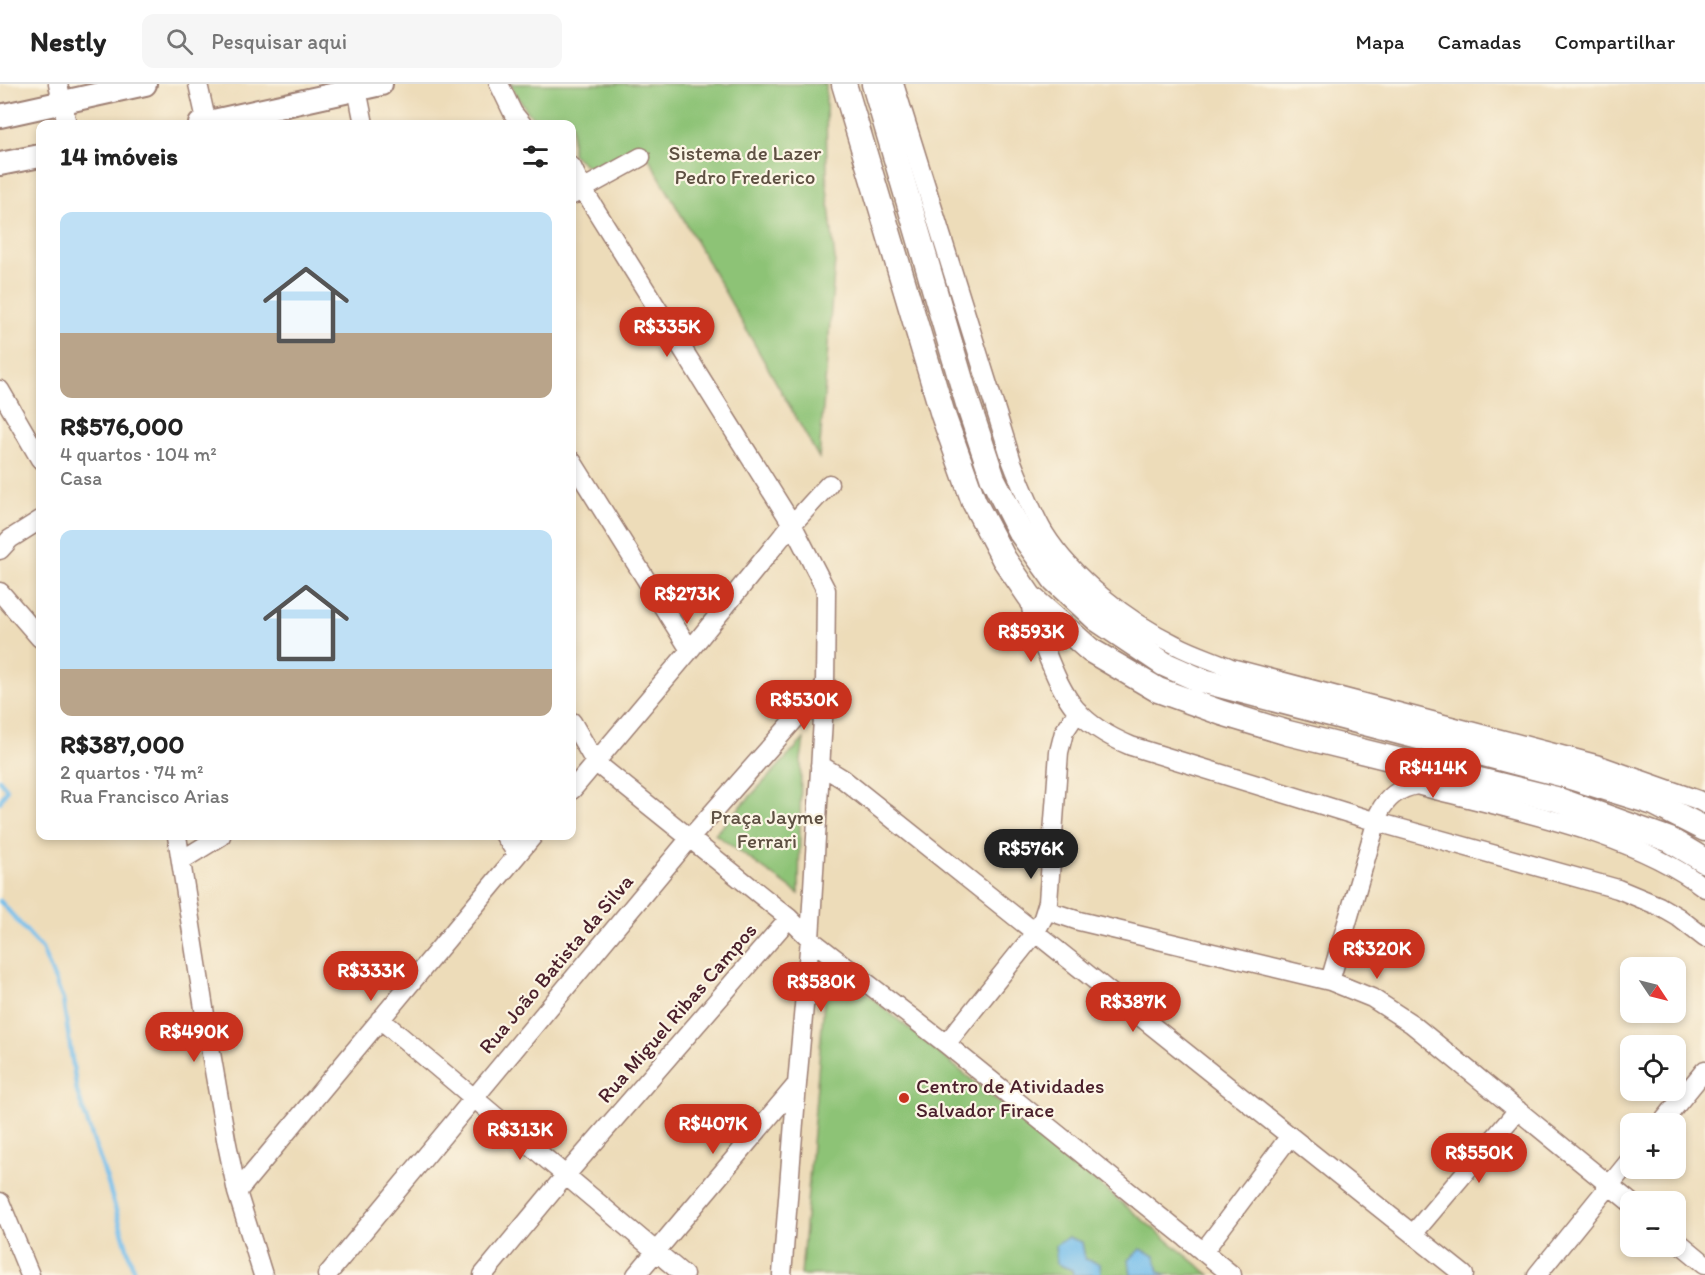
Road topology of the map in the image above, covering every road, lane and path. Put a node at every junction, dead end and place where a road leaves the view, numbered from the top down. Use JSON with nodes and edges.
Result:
{"nodes":[{"id":1,"x":145,"y":84,"type":"edge"},
{"id":2,"x":198,"y":84,"type":"edge"},
{"id":3,"x":381,"y":84,"type":"edge"},
{"id":4,"x":499,"y":84,"type":"edge"},
{"id":5,"x":844,"y":84,"type":"edge"},
{"id":6,"x":874,"y":84,"type":"edge"},
{"id":7,"x":894,"y":84,"type":"edge"},
{"id":8,"x":356,"y":87,"type":"edge"},
{"id":9,"x":62,"y":104,"type":"edge"},
{"id":10,"x":0,"y":116,"type":"edge"},
{"id":11,"x":204,"y":120,"type":"edge"},
{"id":12,"x":221,"y":120,"type":"edge"},
{"id":13,"x":363,"y":120,"type":"edge"},
{"id":14,"x":519,"y":120,"type":"edge"},
{"id":15,"x":36,"y":157,"type":"edge"},
{"id":16,"x":641,"y":158,"type":"dead end"},
{"id":17,"x":0,"y":164,"type":"edge"},
{"id":18,"x":577,"y":192,"type":"edge"},
{"id":19,"x":0,"y":390,"type":"edge"},
{"id":20,"x":36,"y":452,"type":"edge"},
{"id":21,"x":576,"y":467,"type":"edge"},
{"id":22,"x":830,"y":484,"type":"dead end"},
{"id":23,"x":36,"y":523,"type":"edge"},
{"id":24,"x":792,"y":524,"type":"junction"},
{"id":25,"x":0,"y":550,"type":"edge"},
{"id":26,"x":0,"y":592,"type":"edge"},
{"id":27,"x":1030,"y":597,"type":"junction"},
{"id":28,"x":36,"y":633,"type":"edge"},
{"id":29,"x":690,"y":650,"type":"junction"},
{"id":30,"x":825,"y":686,"type":"junction"},
{"id":31,"x":1078,"y":711,"type":"junction"},
{"id":32,"x":576,"y":729,"type":"edge"},
{"id":33,"x":595,"y":762,"type":"junction"},
{"id":34,"x":820,"y":765,"type":"junction"},
{"id":35,"x":1417,"y":766,"type":"junction"},
{"id":36,"x":576,"y":785,"type":"edge"},
{"id":37,"x":1471,"y":800,"type":"junction"},
{"id":38,"x":1705,"y":804,"type":"edge"},
{"id":39,"x":1619,"y":821,"type":"junction"},
{"id":40,"x":1377,"y":822,"type":"junction"},
{"id":41,"x":1574,"y":827,"type":"junction"},
{"id":42,"x":1705,"y":829,"type":"edge"},
{"id":43,"x":691,"y":837,"type":"junction"},
{"id":44,"x":178,"y":840,"type":"edge"},
{"id":45,"x":214,"y":840,"type":"edge"},
{"id":46,"x":508,"y":840,"type":"edge"},
{"id":47,"x":529,"y":840,"type":"edge"},
{"id":48,"x":517,"y":854,"type":"junction"},
{"id":49,"x":182,"y":860,"type":"junction"},
{"id":50,"x":1705,"y":861,"type":"edge"},
{"id":51,"x":1705,"y":888,"type":"edge"},
{"id":52,"x":1046,"y":910,"type":"junction"},
{"id":53,"x":789,"y":918,"type":"junction"},
{"id":54,"x":1035,"y":933,"type":"junction"},
{"id":55,"x":1705,"y":938,"type":"edge"},
{"id":56,"x":810,"y":939,"type":"junction"},
{"id":57,"x":854,"y":973,"type":"junction"},
{"id":58,"x":1330,"y":981,"type":"junction"},
{"id":59,"x":805,"y":1000,"type":"junction"},
{"id":60,"x":380,"y":1019,"type":"junction"},
{"id":61,"x":946,"y":1044,"type":"junction"},
{"id":62,"x":1705,"y":1070,"type":"edge"},
{"id":63,"x":796,"y":1084,"type":"junction"},
{"id":64,"x":473,"y":1100,"type":"junction"},
{"id":65,"x":1518,"y":1110,"type":"junction"},
{"id":66,"x":1669,"y":1113,"type":"edge"},
{"id":67,"x":1290,"y":1136,"type":"junction"},
{"id":68,"x":1620,"y":1172,"type":"edge"},
{"id":69,"x":565,"y":1176,"type":"junction"},
{"id":70,"x":1610,"y":1184,"type":"junction"},
{"id":71,"x":237,"y":1192,"type":"junction"},
{"id":72,"x":1620,"y":1193,"type":"edge"},
{"id":73,"x":0,"y":1202,"type":"edge"},
{"id":74,"x":1413,"y":1234,"type":"junction"},
{"id":75,"x":7,"y":1238,"type":"edge"},
{"id":76,"x":1686,"y":1248,"type":"edge"},
{"id":77,"x":657,"y":1251,"type":"junction"},
{"id":78,"x":1203,"y":1252,"type":"junction"},
{"id":79,"x":1705,"y":1264,"type":"edge"},
{"id":80,"x":30,"y":1275,"type":"edge"},
{"id":81,"x":263,"y":1275,"type":"edge"},
{"id":82,"x":327,"y":1275,"type":"edge"},
{"id":83,"x":483,"y":1275,"type":"edge"},
{"id":84,"x":636,"y":1275,"type":"edge"},
{"id":85,"x":684,"y":1275,"type":"edge"},
{"id":86,"x":782,"y":1275,"type":"edge"},
{"id":87,"x":1232,"y":1275,"type":"edge"},
{"id":88,"x":1464,"y":1275,"type":"edge"},
{"id":89,"x":1537,"y":1275,"type":"edge"}],
"edges":[{"from":1,"to":9,"type":"street"},
{"from":2,"to":11,"type":"street"},
{"from":3,"to":8,"type":"street"},
{"from":4,"to":14,"type":"street"},
{"from":5,"to":27,"type":"main road"},
{"from":6,"to":42,"type":"main road"},
{"from":7,"to":38,"type":"street"},
{"from":8,"to":12,"type":"street"},
{"from":8,"to":13,"type":"street"},
{"from":9,"to":10,"type":"street"},
{"from":15,"to":17,"type":"street"},
{"from":16,"to":18,"type":"street"},
{"from":18,"to":24,"type":"street"},
{"from":19,"to":20,"type":"street"},
{"from":21,"to":29,"type":"street"},
{"from":22,"to":24,"type":"street"},
{"from":23,"to":25,"type":"street"},
{"from":24,"to":29,"type":"street"},
{"from":24,"to":30,"type":"street"},
{"from":26,"to":28,"type":"street"},
{"from":27,"to":31,"type":"street"},
{"from":27,"to":35,"type":"main road"},
{"from":29,"to":33,"type":"street"},
{"from":30,"to":34,"type":"street"},
{"from":30,"to":43,"type":"street","name":"Rua João Batista da Silva"},
{"from":31,"to":40,"type":"street"},
{"from":31,"to":52,"type":"street"},
{"from":32,"to":33,"type":"street"},
{"from":33,"to":36,"type":"street"},
{"from":33,"to":43,"type":"street"},
{"from":34,"to":54,"type":"street"},
{"from":34,"to":56,"type":"street"},
{"from":35,"to":37,"type":"street"},
{"from":35,"to":39,"type":"main road"},
{"from":37,"to":40,"type":"street"},
{"from":37,"to":41,"type":"street"},
{"from":39,"to":41,"type":"street"},
{"from":39,"to":50,"type":"main road"},
{"from":40,"to":55,"type":"street"},
{"from":40,"to":58,"type":"street"},
{"from":41,"to":51,"type":"street"},
{"from":43,"to":53,"type":"street"},
{"from":43,"to":64,"type":"street","name":"Rua João Batista da Silva"},
{"from":44,"to":49,"type":"street"},
{"from":45,"to":49,"type":"street"},
{"from":46,"to":48,"type":"street"},
{"from":47,"to":48,"type":"street"},
{"from":48,"to":60,"type":"street"},
{"from":49,"to":71,"type":"street"},
{"from":52,"to":54,"type":"street"},
{"from":52,"to":58,"type":"street"},
{"from":53,"to":56,"type":"street"},
{"from":53,"to":69,"type":"street","name":"Rua Miguel Ribas Campos"},
{"from":54,"to":61,"type":"street"},
{"from":54,"to":67,"type":"street"},
{"from":56,"to":57,"type":"street"},
{"from":56,"to":59,"type":"street"},
{"from":57,"to":59,"type":"street"},
{"from":57,"to":61,"type":"street"},
{"from":58,"to":65,"type":"street"},
{"from":59,"to":63,"type":"street"},
{"from":60,"to":64,"type":"street"},
{"from":60,"to":71,"type":"street"},
{"from":61,"to":78,"type":"street"},
{"from":62,"to":66,"type":"street"},
{"from":63,"to":77,"type":"street"},
{"from":63,"to":86,"type":"street"},
{"from":64,"to":69,"type":"street"},
{"from":64,"to":82,"type":"street","name":"Rua João Batista da Silva"},
{"from":65,"to":70,"type":"street"},
{"from":65,"to":74,"type":"street"},
{"from":67,"to":74,"type":"street"},
{"from":67,"to":78,"type":"street"},
{"from":68,"to":70,"type":"street"},
{"from":69,"to":77,"type":"street"},
{"from":69,"to":83,"type":"street","name":"Rua Miguel Ribas Campos"},
{"from":70,"to":72,"type":"street"},
{"from":70,"to":89,"type":"street"},
{"from":71,"to":81,"type":"street"},
{"from":73,"to":75,"type":"street"},
{"from":74,"to":88,"type":"street"},
{"from":75,"to":80,"type":"street"},
{"from":76,"to":79,"type":"street"},
{"from":77,"to":84,"type":"street"},
{"from":77,"to":85,"type":"street"},
{"from":78,"to":87,"type":"street"}]}
